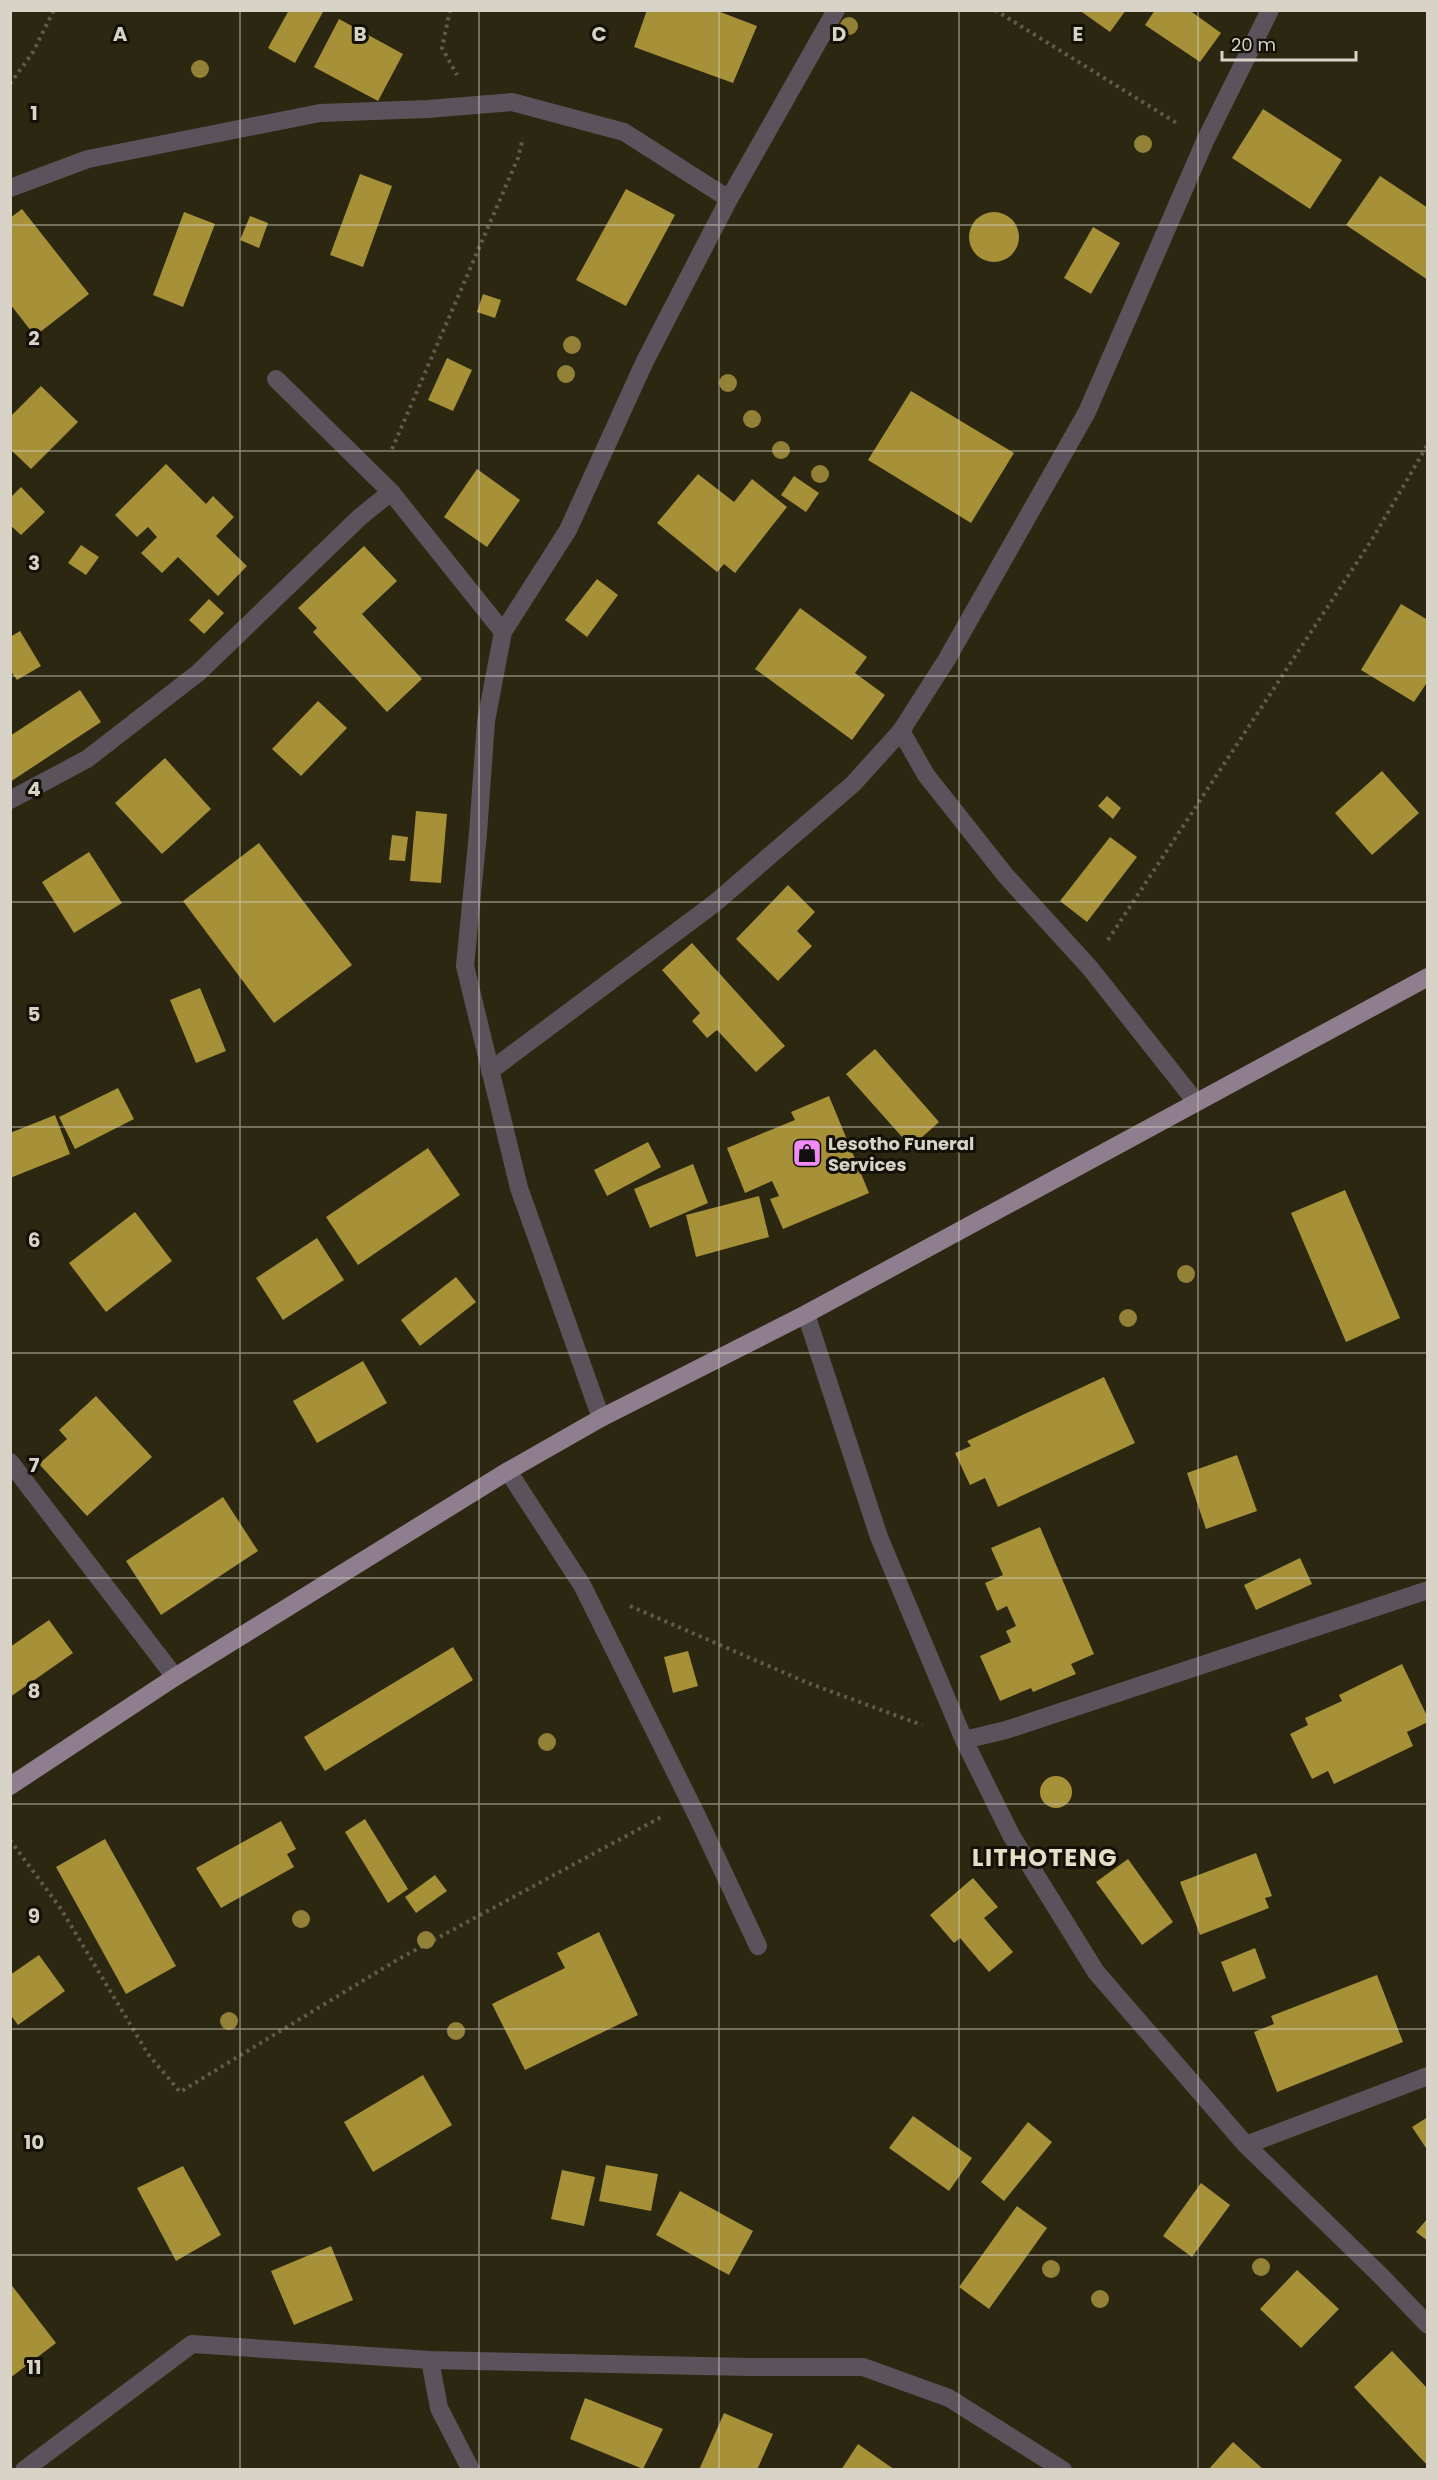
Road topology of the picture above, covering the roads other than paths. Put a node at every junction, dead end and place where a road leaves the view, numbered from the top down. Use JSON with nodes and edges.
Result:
{"nodes":[{"id":1,"x":836,"y":10,"type":"edge"},
{"id":2,"x":1270,"y":10,"type":"edge"},
{"id":3,"x":10,"y":188,"type":"edge"},
{"id":4,"x":729,"y":199,"type":"junction"},
{"id":5,"x":276,"y":379,"type":"dead end"},
{"id":6,"x":384,"y":486,"type":"junction"},
{"id":7,"x":503,"y":632,"type":"junction"},
{"id":8,"x":901,"y":731,"type":"junction"},
{"id":9,"x":10,"y":800,"type":"edge"},
{"id":10,"x":1428,"y":976,"type":"edge"},
{"id":11,"x":490,"y":1071,"type":"junction"},
{"id":12,"x":1196,"y":1102,"type":"junction"},
{"id":13,"x":806,"y":1314,"type":"junction"},
{"id":14,"x":601,"y":1418,"type":"junction"},
{"id":15,"x":10,"y":1461,"type":"edge"},
{"id":16,"x":508,"y":1471,"type":"junction"},
{"id":17,"x":1428,"y":1590,"type":"edge"},
{"id":18,"x":175,"y":1677,"type":"junction"},
{"id":19,"x":963,"y":1740,"type":"junction"},
{"id":20,"x":10,"y":1786,"type":"edge"},
{"id":21,"x":758,"y":1946,"type":"dead end"},
{"id":22,"x":1428,"y":2076,"type":"edge"},
{"id":23,"x":1246,"y":2145,"type":"junction"},
{"id":24,"x":1428,"y":2325,"type":"edge"},
{"id":25,"x":430,"y":2360,"type":"junction"},
{"id":26,"x":24,"y":2469,"type":"edge"},
{"id":27,"x":471,"y":2469,"type":"edge"},
{"id":28,"x":1063,"y":2469,"type":"edge"}],
"edges":[{"from":1,"to":4,"type":"street"},
{"from":2,"to":8,"type":"street"},
{"from":3,"to":4,"type":"street"},
{"from":4,"to":7,"type":"street"},
{"from":5,"to":6,"type":"street"},
{"from":6,"to":7,"type":"street"},
{"from":6,"to":9,"type":"street"},
{"from":7,"to":11,"type":"street"},
{"from":8,"to":11,"type":"street"},
{"from":8,"to":12,"type":"street"},
{"from":10,"to":12,"type":"main road"},
{"from":11,"to":14,"type":"street"},
{"from":12,"to":13,"type":"main road"},
{"from":13,"to":14,"type":"main road"},
{"from":13,"to":19,"type":"street"},
{"from":14,"to":16,"type":"main road"},
{"from":15,"to":18,"type":"street"},
{"from":16,"to":18,"type":"main road"},
{"from":16,"to":21,"type":"street"},
{"from":17,"to":19,"type":"street"},
{"from":18,"to":20,"type":"main road"},
{"from":19,"to":23,"type":"street"},
{"from":22,"to":23,"type":"street"},
{"from":23,"to":24,"type":"street"},
{"from":25,"to":26,"type":"street"},
{"from":25,"to":27,"type":"street"},
{"from":25,"to":28,"type":"street"}]}
